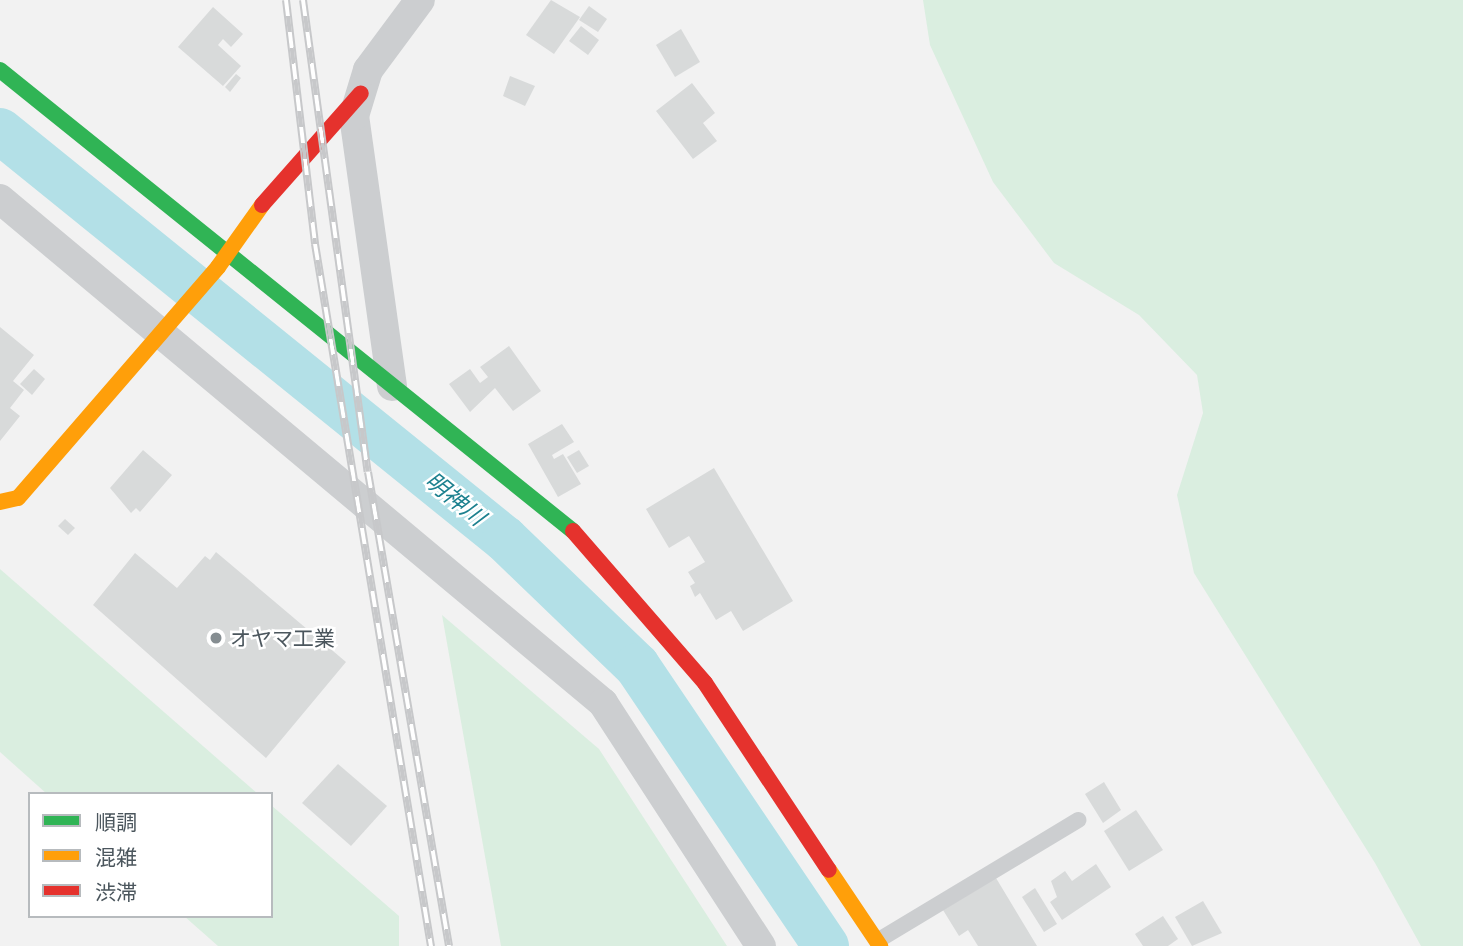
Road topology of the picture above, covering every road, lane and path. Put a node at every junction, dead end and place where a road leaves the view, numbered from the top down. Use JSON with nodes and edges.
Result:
{"nodes":[{"id":1,"x":418,"y":1,"type":"edge"},
{"id":2,"x":0,"y":71,"type":"edge"},
{"id":3,"x":361,"y":93,"type":"junction"},
{"id":4,"x":0,"y":199,"type":"edge"},
{"id":5,"x":223,"y":260,"type":"junction"},
{"id":6,"x":171,"y":323,"type":"junction"},
{"id":7,"x":392,"y":386,"type":"junction"},
{"id":8,"x":0,"y":502,"type":"edge"},
{"id":9,"x":1078,"y":820,"type":"dead end"},
{"id":10,"x":879,"y":944,"type":"edge"},
{"id":11,"x":761,"y":946,"type":"edge"}],
"edges":[{"from":1,"to":3,"type":"street"},
{"from":2,"to":5,"type":"street"},
{"from":3,"to":5,"type":"street"},
{"from":3,"to":7,"type":"street"},
{"from":4,"to":6,"type":"street"},
{"from":5,"to":6,"type":"street"},
{"from":5,"to":7,"type":"street"},
{"from":6,"to":8,"type":"street"},
{"from":6,"to":11,"type":"street"},
{"from":7,"to":10,"type":"street"},
{"from":9,"to":10,"type":"lane"}]}
